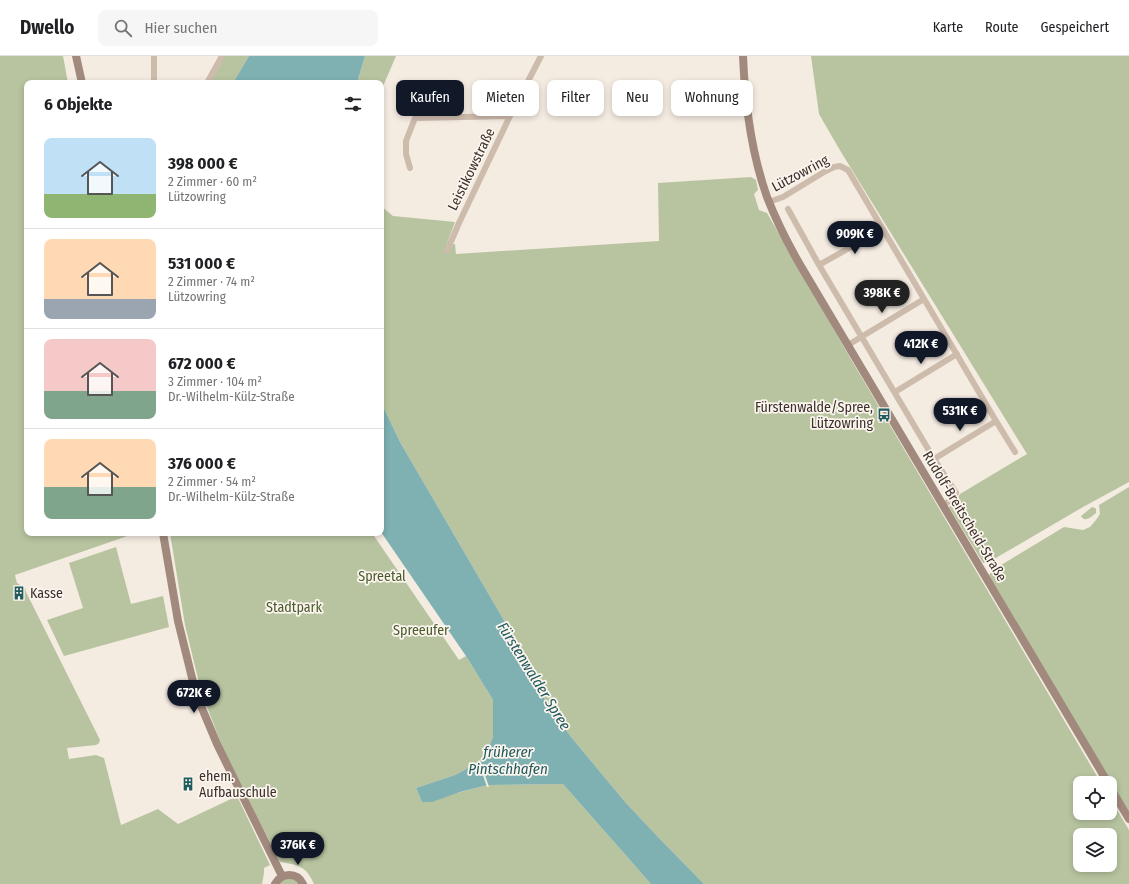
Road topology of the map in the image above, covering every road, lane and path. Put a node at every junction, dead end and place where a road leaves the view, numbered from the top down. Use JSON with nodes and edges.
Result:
{"nodes":[{"id":1,"x":76,"y":56,"type":"edge"},
{"id":2,"x":154,"y":56,"type":"edge"},
{"id":3,"x":222,"y":56,"type":"edge"},
{"id":4,"x":541,"y":56,"type":"edge"},
{"id":5,"x":743,"y":56,"type":"edge"},
{"id":6,"x":81,"y":80,"type":"edge"},
{"id":7,"x":154,"y":80,"type":"edge"},
{"id":8,"x":209,"y":80,"type":"edge"},
{"id":9,"x":529,"y":80,"type":"edge"},
{"id":10,"x":510,"y":116,"type":"joint"},
{"id":11,"x":410,"y":168,"type":"dead end"},
{"id":12,"x":769,"y":202,"type":"junction"},
{"id":13,"x":788,"y":208,"type":"dead end"},
{"id":14,"x":883,"y":229,"type":"junction"},
{"id":15,"x":448,"y":251,"type":"dead end"},
{"id":16,"x":819,"y":265,"type":"junction"},
{"id":17,"x":924,"y":299,"type":"junction"},
{"id":18,"x":862,"y":337,"type":"junction"},
{"id":19,"x":848,"y":345,"type":"junction"},
{"id":20,"x":956,"y":354,"type":"junction"},
{"id":21,"x":895,"y":392,"type":"junction"},
{"id":22,"x":996,"y":421,"type":"junction"},
{"id":23,"x":1015,"y":452,"type":"dead end"},
{"id":24,"x":934,"y":459,"type":"junction"},
{"id":25,"x":943,"y":505,"type":"junction"},
{"id":26,"x":164,"y":536,"type":"edge"},
{"id":27,"x":1104,"y":776,"type":"edge"},
{"id":28,"x":1117,"y":799,"type":"edge"},
{"id":29,"x":1129,"y":819,"type":"edge"},
{"id":30,"x":282,"y":876,"type":"junction"},
{"id":31,"x":276,"y":884,"type":"edge"},
{"id":32,"x":303,"y":884,"type":"edge"}],
"edges":[{"from":1,"to":6,"type":"main road"},
{"from":2,"to":7,"type":"street"},
{"from":3,"to":8,"type":"street"},
{"from":4,"to":9,"type":"street","name":"Leistikowstraße"},
{"from":5,"to":12,"type":"main road","name":"Rudolf-Breitscheid-Straße"},
{"from":10,"to":11,"type":"street"},
{"from":10,"to":15,"type":"street","name":"Leistikowstraße"},
{"from":12,"to":14,"type":"street","name":"Lützowring"},
{"from":12,"to":19,"type":"main road","name":"Rudolf-Breitscheid-Straße"},
{"from":13,"to":16,"type":"street","name":"Lützowring"},
{"from":14,"to":16,"type":"street"},
{"from":14,"to":17,"type":"street","name":"Lützowring"},
{"from":16,"to":18,"type":"street","name":"Lützowring"},
{"from":17,"to":18,"type":"street"},
{"from":17,"to":20,"type":"street","name":"Lützowring"},
{"from":18,"to":19,"type":"street"},
{"from":18,"to":21,"type":"street","name":"Lützowring"},
{"from":19,"to":25,"type":"main road","name":"Rudolf-Breitscheid-Straße"},
{"from":20,"to":21,"type":"street"},
{"from":20,"to":22,"type":"street","name":"Lützowring"},
{"from":21,"to":24,"type":"street","name":"Lützowring"},
{"from":22,"to":23,"type":"street","name":"Lützowring"},
{"from":22,"to":24,"type":"street"},
{"from":24,"to":25,"type":"street","name":"Lützowring"},
{"from":25,"to":27,"type":"main road","name":"Rudolf-Breitscheid-Straße"},
{"from":26,"to":30,"type":"main road"},
{"from":28,"to":29,"type":"main road"},
{"from":30,"to":31,"type":"main road"},
{"from":30,"to":32,"type":"main road"}]}
